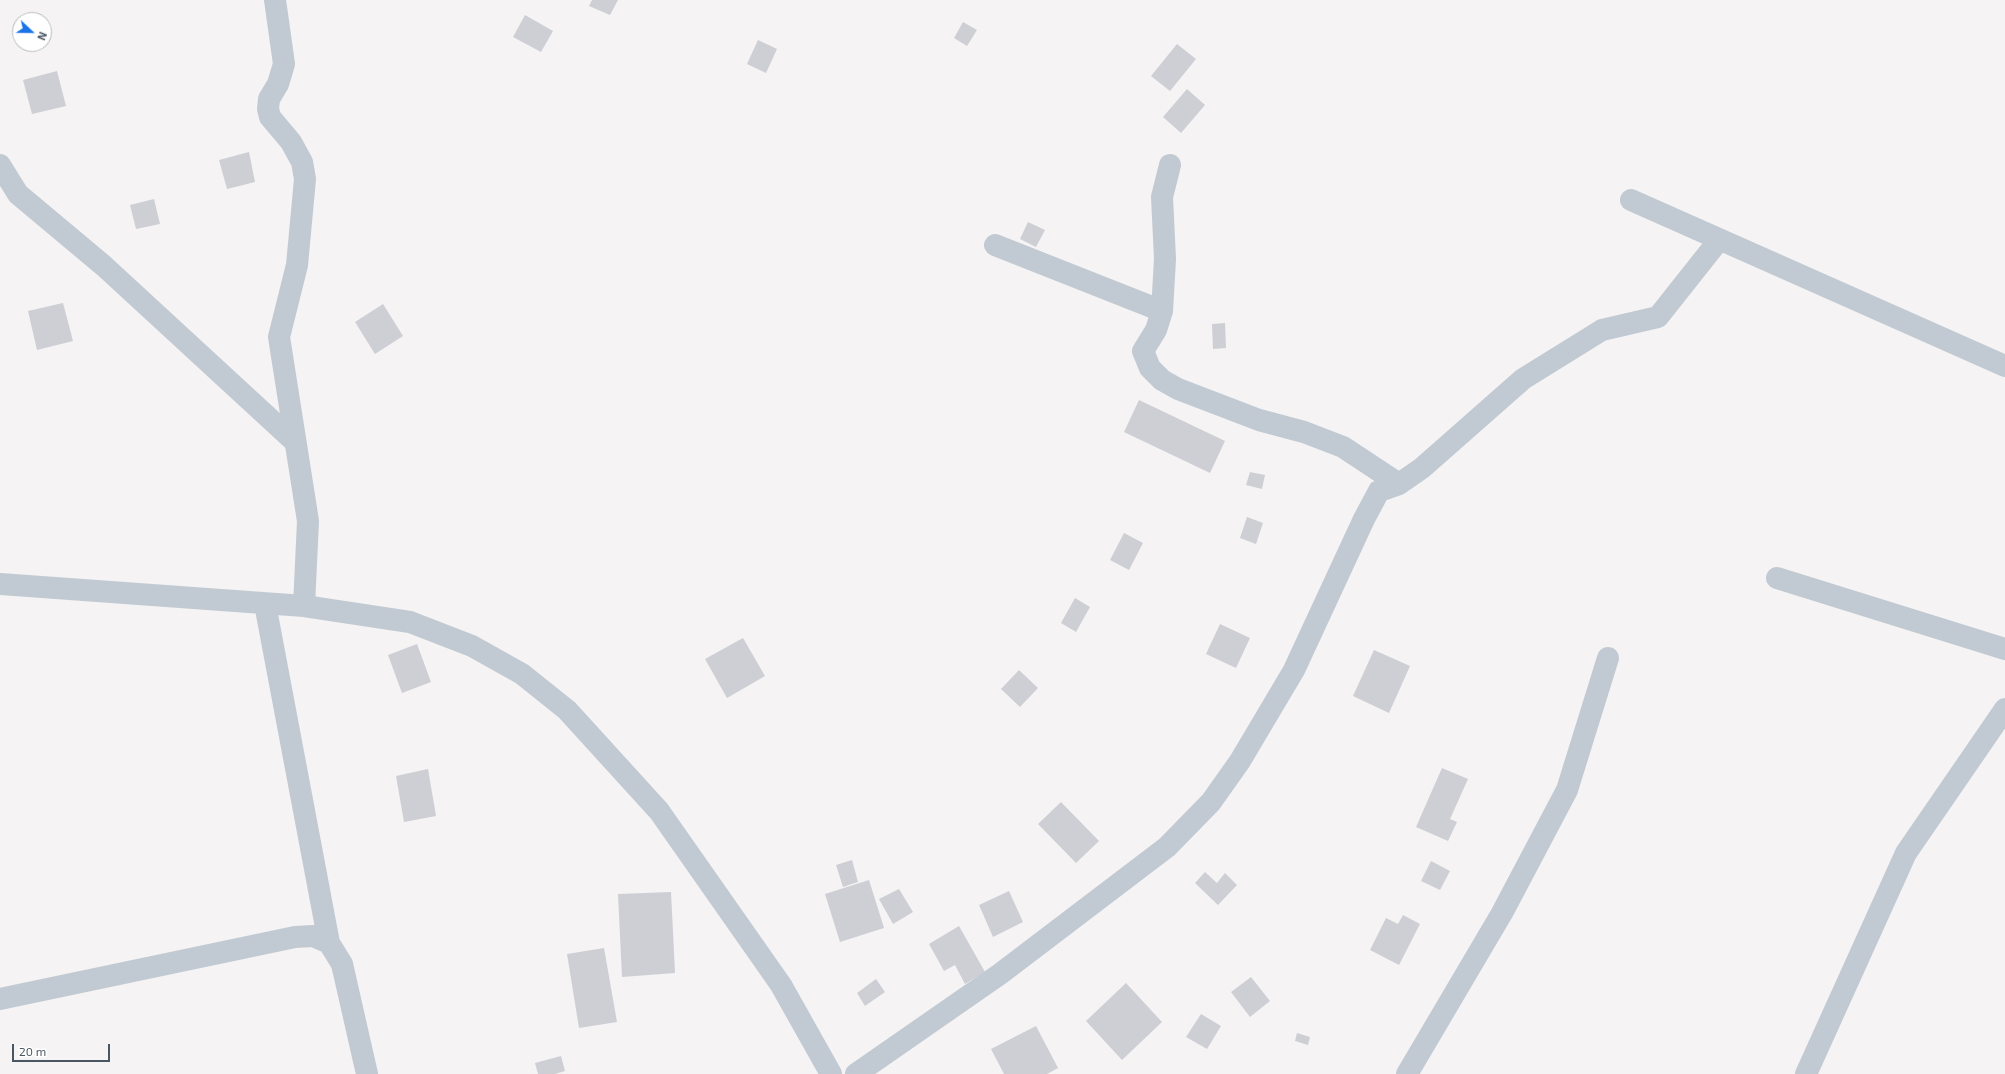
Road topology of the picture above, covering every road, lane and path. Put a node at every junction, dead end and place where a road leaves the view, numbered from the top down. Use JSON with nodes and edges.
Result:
{"nodes":[{"id":1,"x":275,"y":0,"type":"edge"},
{"id":2,"x":0,"y":165,"type":"edge"},
{"id":3,"x":1170,"y":165,"type":"dead end"},
{"id":4,"x":1631,"y":200,"type":"dead end"},
{"id":5,"x":1719,"y":240,"type":"junction"},
{"id":6,"x":995,"y":245,"type":"dead end"},
{"id":7,"x":1162,"y":311,"type":"junction"},
{"id":8,"x":2005,"y":366,"type":"edge"},
{"id":9,"x":294,"y":441,"type":"junction"},
{"id":10,"x":1399,"y":484,"type":"junction"},
{"id":11,"x":1777,"y":578,"type":"dead end"},
{"id":12,"x":0,"y":584,"type":"edge"},
{"id":13,"x":265,"y":604,"type":"junction"},
{"id":14,"x":304,"y":606,"type":"junction"},
{"id":15,"x":2005,"y":649,"type":"edge"},
{"id":16,"x":1608,"y":658,"type":"dead end"},
{"id":17,"x":2005,"y":709,"type":"edge"},
{"id":18,"x":329,"y":943,"type":"junction"},
{"id":19,"x":0,"y":999,"type":"edge"},
{"id":20,"x":367,"y":1074,"type":"edge"},
{"id":21,"x":831,"y":1074,"type":"edge"},
{"id":22,"x":856,"y":1074,"type":"edge"},
{"id":23,"x":1407,"y":1074,"type":"edge"},
{"id":24,"x":1806,"y":1074,"type":"edge"}],
"edges":[{"from":1,"to":9,"type":"street"},
{"from":2,"to":9,"type":"street"},
{"from":3,"to":7,"type":"street"},
{"from":4,"to":5,"type":"street"},
{"from":5,"to":8,"type":"street"},
{"from":5,"to":10,"type":"street"},
{"from":6,"to":7,"type":"street"},
{"from":7,"to":10,"type":"street"},
{"from":9,"to":14,"type":"street"},
{"from":10,"to":22,"type":"street"},
{"from":11,"to":15,"type":"street"},
{"from":12,"to":13,"type":"street"},
{"from":13,"to":14,"type":"street"},
{"from":13,"to":18,"type":"street"},
{"from":14,"to":21,"type":"street"},
{"from":16,"to":23,"type":"street"},
{"from":17,"to":24,"type":"street"},
{"from":18,"to":19,"type":"street"},
{"from":18,"to":20,"type":"street"}]}
